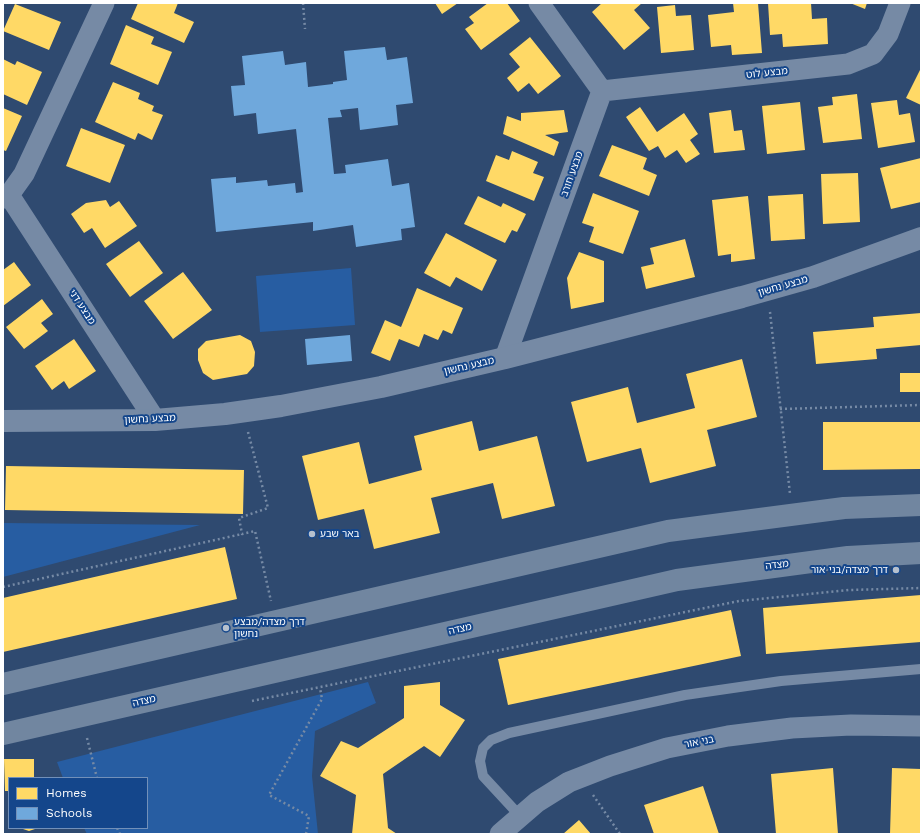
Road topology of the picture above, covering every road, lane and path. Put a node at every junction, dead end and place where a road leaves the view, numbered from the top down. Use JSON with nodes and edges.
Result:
{"nodes":[{"id":1,"x":104,"y":3,"type":"edge"},
{"id":2,"x":303,"y":3,"type":"edge"},
{"id":3,"x":539,"y":3,"type":"edge"},
{"id":4,"x":900,"y":3,"type":"edge"},
{"id":5,"x":305,"y":29,"type":"dead end"},
{"id":6,"x":602,"y":91,"type":"junction"},
{"id":7,"x":6,"y":197,"type":"edge"},
{"id":8,"x":921,"y":238,"type":"edge"},
{"id":9,"x":768,"y":290,"type":"junction"},
{"id":10,"x":505,"y":358,"type":"junction"},
{"id":11,"x":921,"y":405,"type":"edge"},
{"id":12,"x":780,"y":409,"type":"junction"},
{"id":13,"x":155,"y":420,"type":"junction"},
{"id":14,"x":3,"y":421,"type":"edge"},
{"id":15,"x":249,"y":440,"type":"dead end"},
{"id":16,"x":921,"y":505,"type":"edge"},
{"id":17,"x":792,"y":514,"type":"junction"},
{"id":18,"x":242,"y":534,"type":"junction"},
{"id":19,"x":921,"y":554,"type":"edge"},
{"id":20,"x":3,"y":587,"type":"edge"},
{"id":21,"x":921,"y":588,"type":"edge"},
{"id":22,"x":275,"y":621,"type":"junction"},
{"id":23,"x":921,"y":669,"type":"edge"},
{"id":24,"x":3,"y":684,"type":"edge"},
{"id":25,"x":322,"y":699,"type":"dead end"},
{"id":26,"x":245,"y":703,"type":"dead end"},
{"id":27,"x":921,"y":726,"type":"edge"},
{"id":28,"x":3,"y":734,"type":"edge"},
{"id":29,"x":94,"y":735,"type":"dead end"},
{"id":30,"x":87,"y":737,"type":"junction"},
{"id":31,"x":79,"y":738,"type":"dead end"},
{"id":32,"x":97,"y":777,"type":"edge"},
{"id":33,"x":580,"y":777,"type":"junction"},
{"id":34,"x":520,"y":816,"type":"junction"},
{"id":35,"x":306,"y":834,"type":"edge"},
{"id":36,"x":500,"y":834,"type":"edge"},
{"id":37,"x":620,"y":834,"type":"edge"}],
"edges":[{"from":1,"to":7,"type":"street","name":"מבצע דני"},
{"from":2,"to":5,"type":"path"},
{"from":3,"to":6,"type":"street"},
{"from":4,"to":6,"type":"street","name":"מבצע לוט"},
{"from":6,"to":10,"type":"street","name":"מבצע חורב"},
{"from":7,"to":13,"type":"street","name":"מבצע דני"},
{"from":8,"to":9,"type":"street","name":"מבצע נחשון"},
{"from":9,"to":10,"type":"street","name":"מבצע נחשון"},
{"from":9,"to":12,"type":"path"},
{"from":10,"to":13,"type":"street","name":"מבצע נחשון"},
{"from":11,"to":12,"type":"path"},
{"from":12,"to":17,"type":"path"},
{"from":13,"to":14,"type":"street","name":"מבצע נחשון"},
{"from":15,"to":18,"type":"path"},
{"from":16,"to":17,"type":"main road"},
{"from":17,"to":22,"type":"main road"},
{"from":18,"to":20,"type":"path"},
{"from":18,"to":22,"type":"path"},
{"from":19,"to":28,"type":"main road","name":"מצדה"},
{"from":21,"to":26,"type":"path"},
{"from":22,"to":24,"type":"main road"},
{"from":23,"to":34,"type":"lane"},
{"from":25,"to":35,"type":"path"},
{"from":27,"to":33,"type":"street","name":"בני אור"},
{"from":29,"to":30,"type":"path"},
{"from":30,"to":31,"type":"path"},
{"from":30,"to":32,"type":"path"},
{"from":33,"to":34,"type":"street","name":"בני אור"},
{"from":33,"to":37,"type":"path"},
{"from":34,"to":36,"type":"street","name":"בני אור"}]}
